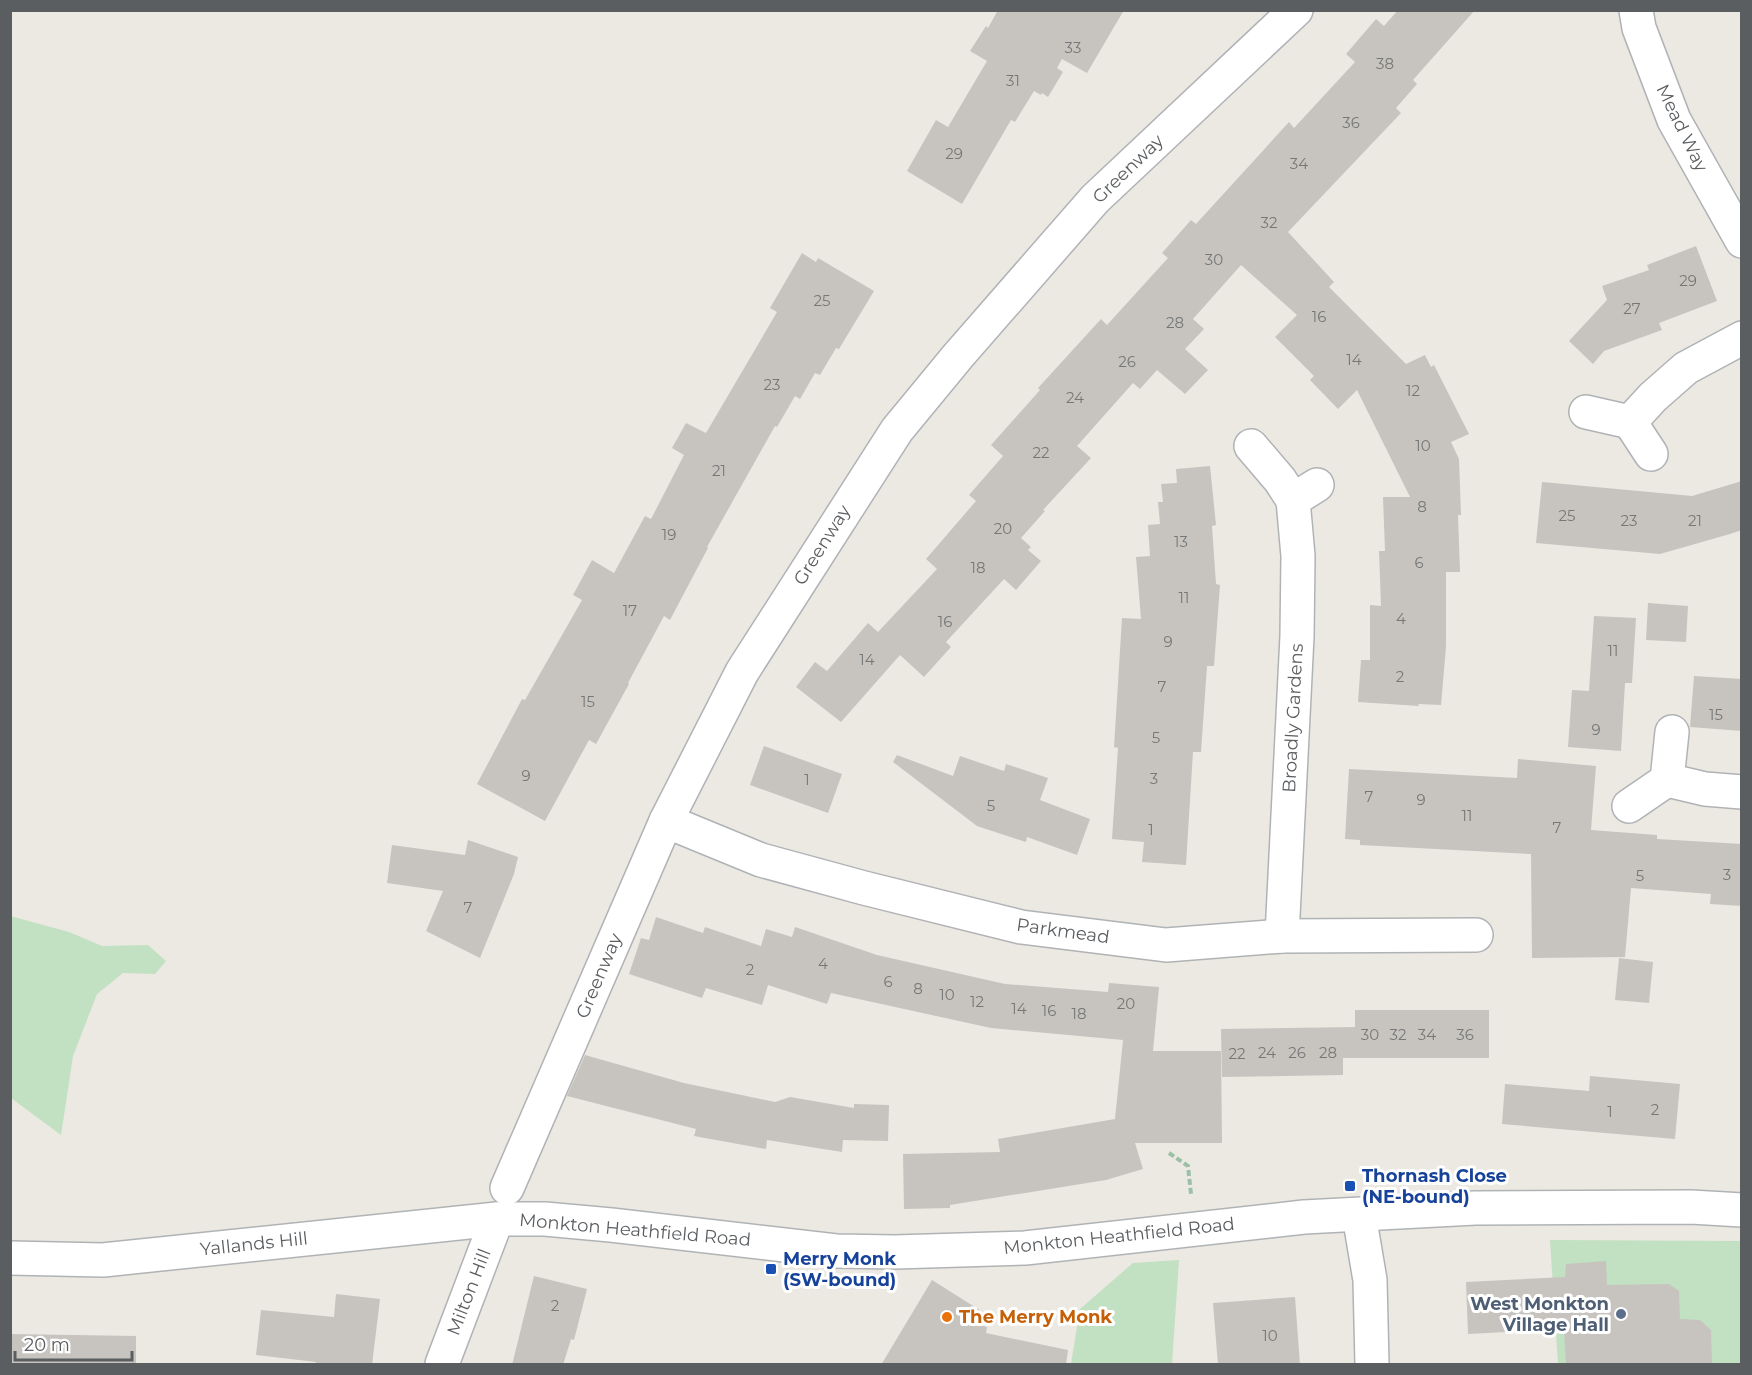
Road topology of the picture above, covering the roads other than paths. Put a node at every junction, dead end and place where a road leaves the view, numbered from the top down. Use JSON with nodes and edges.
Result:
{"nodes":[{"id":1,"x":1296,"y":10,"type":"edge"},
{"id":2,"x":1636,"y":10,"type":"edge"},
{"id":3,"x":1742,"y":241,"type":"edge"},
{"id":4,"x":1742,"y":338,"type":"edge"},
{"id":5,"x":1586,"y":412,"type":"dead end"},
{"id":6,"x":1630,"y":422,"type":"junction"},
{"id":7,"x":1251,"y":446,"type":"dead end"},
{"id":8,"x":1651,"y":454,"type":"dead end"},
{"id":9,"x":1672,"y":732,"type":"dead end"},
{"id":10,"x":1667,"y":780,"type":"junction"},
{"id":11,"x":1742,"y":792,"type":"edge"},
{"id":12,"x":1629,"y":806,"type":"dead end"},
{"id":13,"x":666,"y":821,"type":"junction"},
{"id":14,"x":1282,"y":936,"type":"junction"},
{"id":15,"x":1476,"y":936,"type":"dead end"},
{"id":16,"x":507,"y":1188,"type":"dead end"},
{"id":17,"x":1742,"y":1210,"type":"edge"},
{"id":18,"x":1359,"y":1215,"type":"junction"},
{"id":19,"x":497,"y":1219,"type":"junction"},
{"id":20,"x":10,"y":1258,"type":"edge"},
{"id":21,"x":442,"y":1365,"type":"edge"},
{"id":22,"x":1372,"y":1365,"type":"edge"}],
"edges":[{"from":1,"to":13,"type":"street","name":"Greenway"},
{"from":2,"to":3,"type":"street","name":"Mead Way"},
{"from":4,"to":6,"type":"street"},
{"from":5,"to":6,"type":"street"},
{"from":6,"to":8,"type":"street"},
{"from":7,"to":14,"type":"street","name":"Broadly Gardens"},
{"from":9,"to":10,"type":"street"},
{"from":10,"to":11,"type":"street"},
{"from":10,"to":12,"type":"street"},
{"from":13,"to":14,"type":"street","name":"Parkmead"},
{"from":13,"to":16,"type":"street","name":"Greenway"},
{"from":14,"to":15,"type":"street","name":"Parkmead"},
{"from":17,"to":18,"type":"street","name":"Monkton Heathfield Road"},
{"from":18,"to":19,"type":"street","name":"Monkton Heathfield Road"},
{"from":18,"to":22,"type":"street"},
{"from":19,"to":20,"type":"street","name":"Yallands Hill"},
{"from":19,"to":21,"type":"street","name":"Milton Hill"}]}
